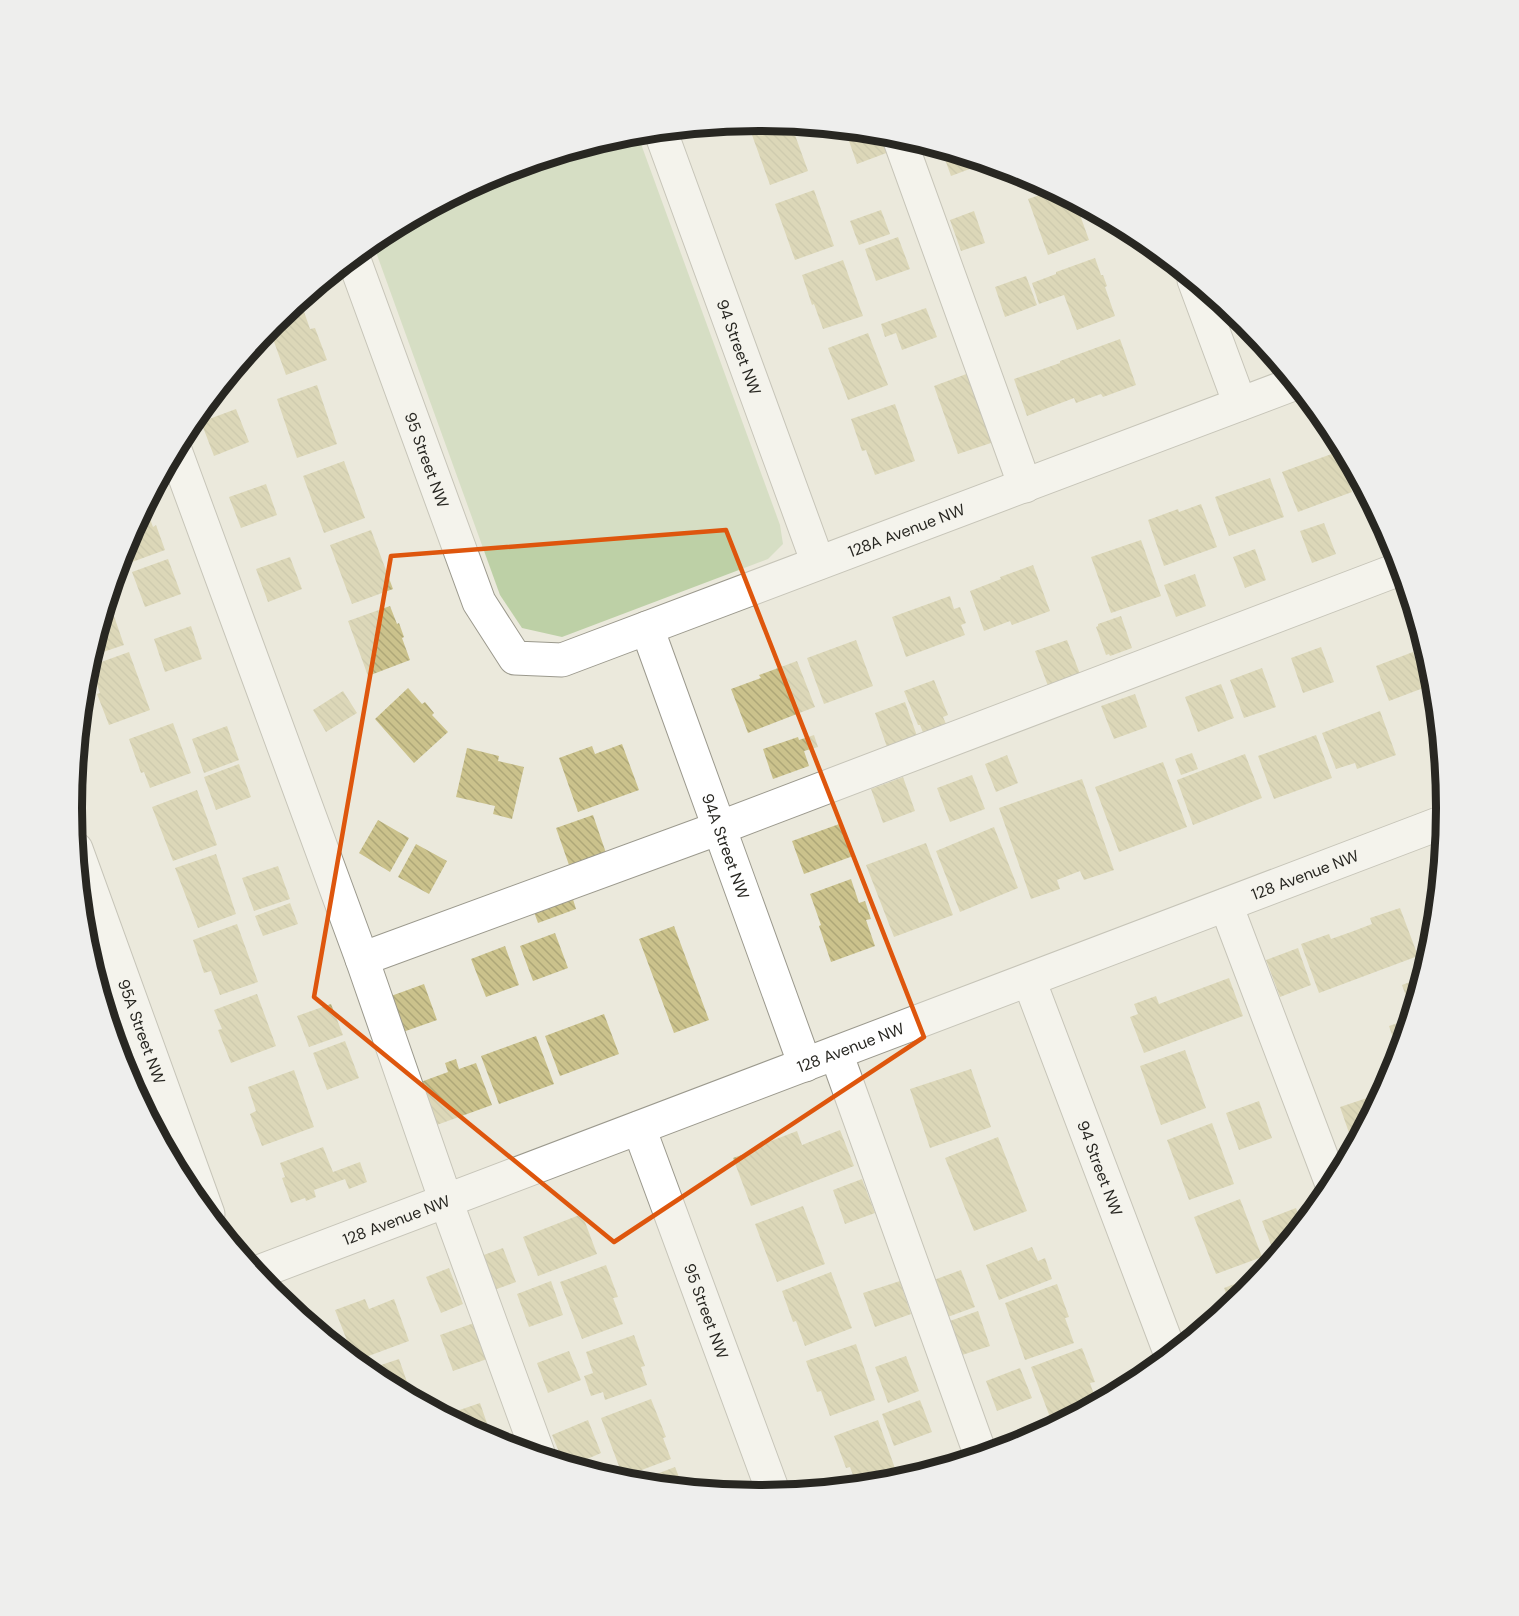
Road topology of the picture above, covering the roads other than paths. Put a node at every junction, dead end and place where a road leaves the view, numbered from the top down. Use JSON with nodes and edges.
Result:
{"nodes":[{"id":1,"x":663,"y":138,"type":"edge"},
{"id":2,"x":902,"y":146,"type":"edge"},
{"id":3,"x":356,"y":264,"type":"edge"},
{"id":4,"x":1199,"y":293,"type":"edge"},
{"id":5,"x":1288,"y":386,"type":"edge"},
{"id":6,"x":1240,"y":404,"type":"junction"},
{"id":7,"x":179,"y":460,"type":"edge"},
{"id":8,"x":1024,"y":486,"type":"junction"},
{"id":9,"x":818,"y":563,"type":"junction"},
{"id":10,"x":1394,"y":571,"type":"edge"},
{"id":11,"x":647,"y":628,"type":"junction"},
{"id":12,"x":514,"y":658,"type":"joint"},
{"id":13,"x":1436,"y":825,"type":"edge"},
{"id":14,"x":719,"y":828,"type":"junction"},
{"id":15,"x":86,"y":878,"type":"edge"},
{"id":16,"x":1226,"y":905,"type":"junction"},
{"id":17,"x":362,"y":959,"type":"junction"},
{"id":18,"x":1029,"y":980,"type":"junction"},
{"id":19,"x":836,"y":1053,"type":"junction"},
{"id":20,"x":805,"y":1065,"type":"junction"},
{"id":21,"x":639,"y":1128,"type":"junction"},
{"id":22,"x":1328,"y":1174,"type":"edge"},
{"id":23,"x":197,"y":1184,"type":"edge"},
{"id":24,"x":446,"y":1201,"type":"junction"},
{"id":25,"x":265,"y":1270,"type":"edge"},
{"id":26,"x":1168,"y":1348,"type":"edge"},
{"id":27,"x":536,"y":1447,"type":"edge"},
{"id":28,"x":978,"y":1449,"type":"edge"},
{"id":29,"x":771,"y":1485,"type":"edge"}],
"edges":[{"from":1,"to":9,"type":"street","name":"94 Street NW"},
{"from":2,"to":8,"type":"street"},
{"from":3,"to":12,"type":"street","name":"95 Street NW"},
{"from":4,"to":6,"type":"street"},
{"from":5,"to":6,"type":"street","name":"128A Avenue NW"},
{"from":6,"to":8,"type":"street","name":"128A Avenue NW"},
{"from":7,"to":17,"type":"street"},
{"from":8,"to":9,"type":"street","name":"128A Avenue NW"},
{"from":9,"to":11,"type":"street","name":"128A Avenue NW"},
{"from":10,"to":14,"type":"street"},
{"from":11,"to":12,"type":"street","name":"128A Avenue NW"},
{"from":11,"to":14,"type":"street","name":"94A Street NW"},
{"from":13,"to":16,"type":"street","name":"128 Avenue NW"},
{"from":14,"to":17,"type":"street"},
{"from":14,"to":20,"type":"street","name":"94A Street NW"},
{"from":15,"to":23,"type":"street","name":"95A Street NW"},
{"from":16,"to":18,"type":"street","name":"128 Avenue NW"},
{"from":16,"to":22,"type":"street"},
{"from":17,"to":24,"type":"street"},
{"from":18,"to":19,"type":"street","name":"128 Avenue NW"},
{"from":18,"to":26,"type":"street","name":"94 Street NW"},
{"from":19,"to":20,"type":"street","name":"128 Avenue NW"},
{"from":19,"to":28,"type":"street"},
{"from":20,"to":21,"type":"street","name":"128 Avenue NW"},
{"from":21,"to":24,"type":"street","name":"128 Avenue NW"},
{"from":21,"to":29,"type":"street","name":"95 Street NW"},
{"from":24,"to":25,"type":"street","name":"128 Avenue NW"},
{"from":24,"to":27,"type":"street"}]}
